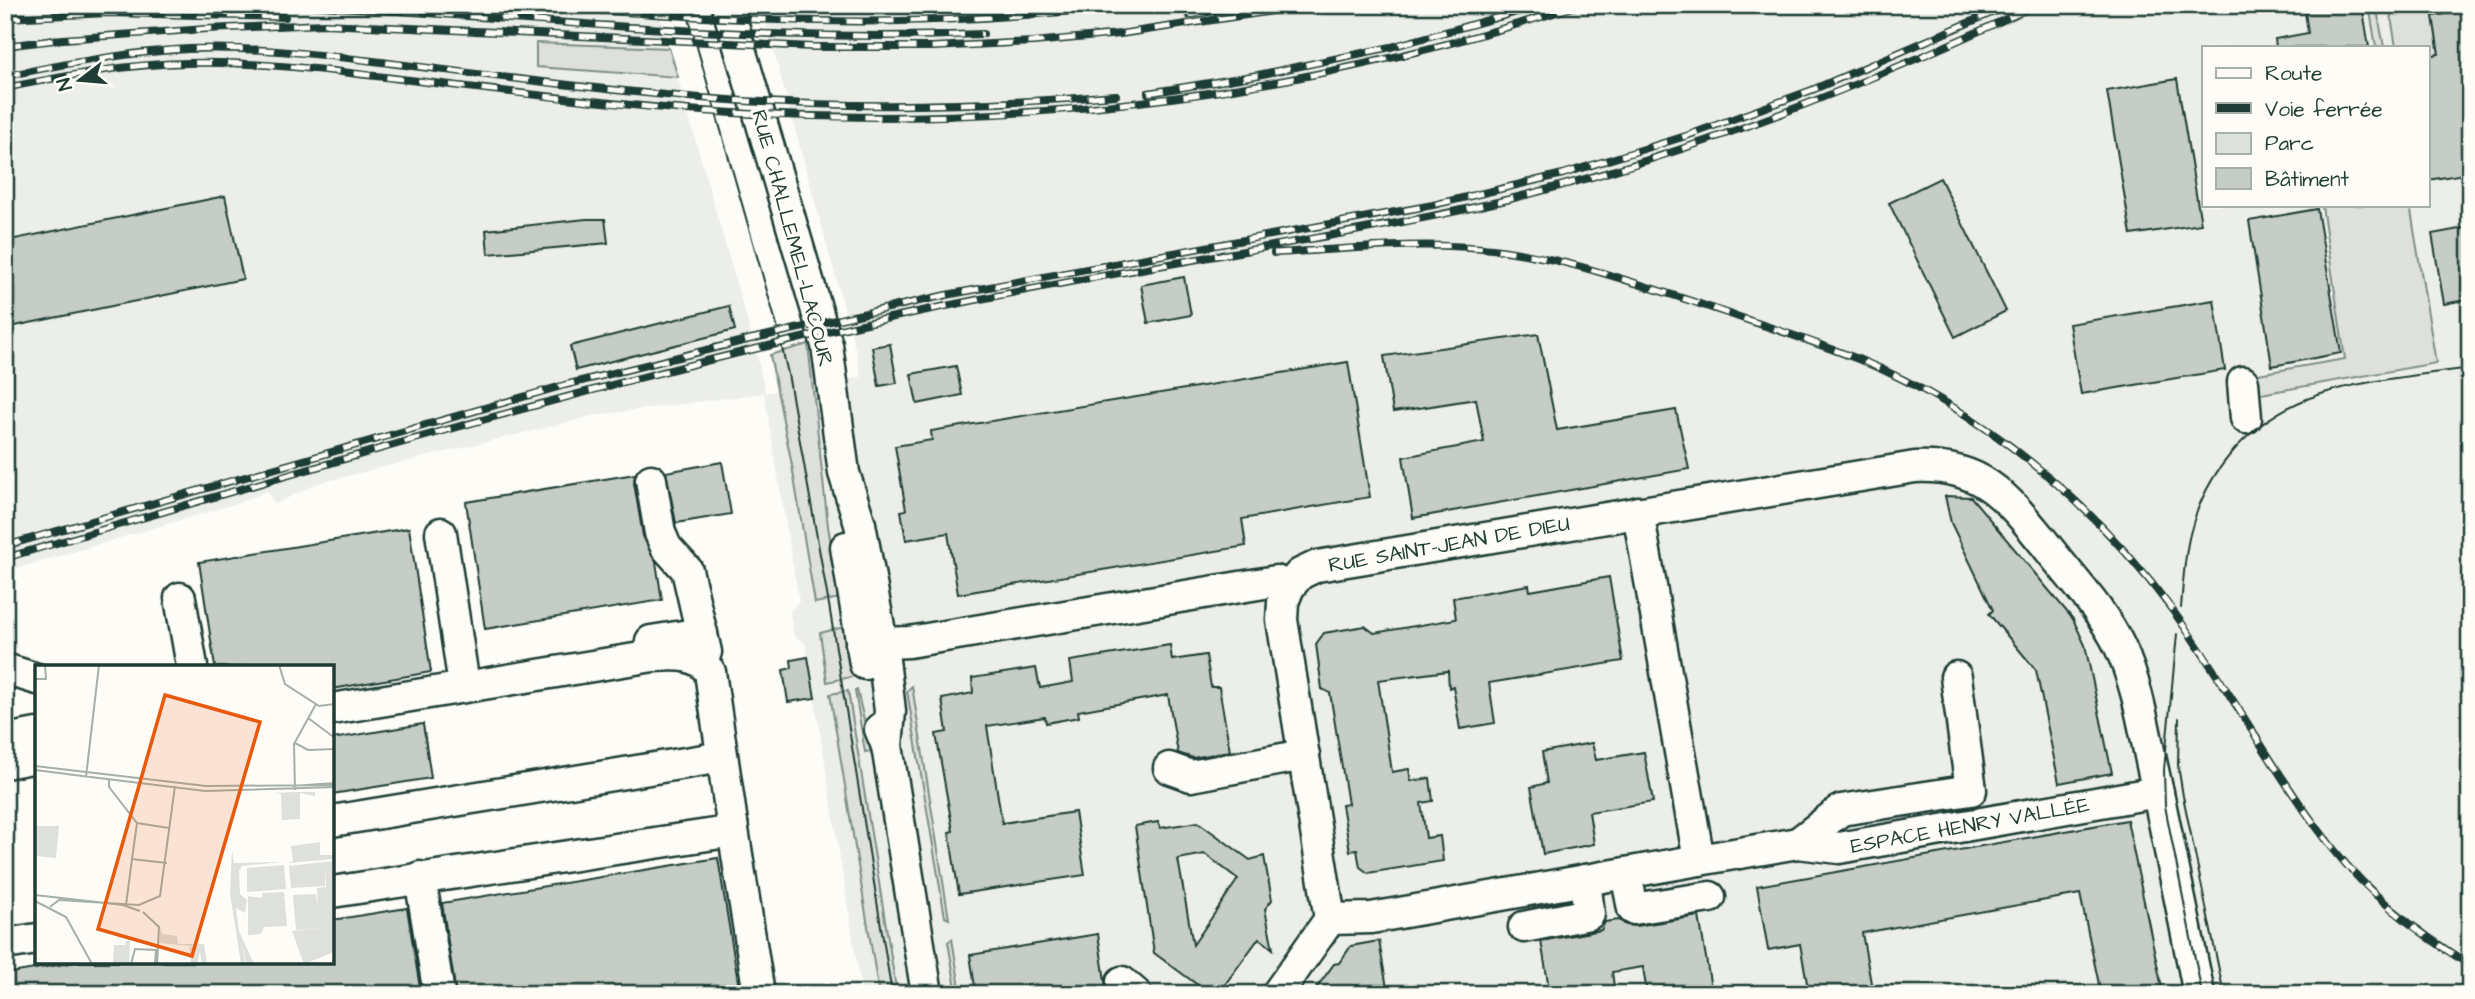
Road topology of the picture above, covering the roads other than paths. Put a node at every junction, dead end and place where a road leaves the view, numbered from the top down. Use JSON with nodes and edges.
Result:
{"nodes":[{"id":1,"x":727,"y":5,"type":"edge"},
{"id":2,"x":2243,"y":382,"type":"dead end"},
{"id":3,"x":2246,"y":418,"type":"dead end"},
{"id":4,"x":651,"y":480,"type":"dead end"},
{"id":5,"x":1638,"y":513,"type":"junction"},
{"id":6,"x":441,"y":533,"type":"dead end"},
{"id":7,"x":1289,"y":587,"type":"junction"},
{"id":8,"x":180,"y":598,"type":"dead end"},
{"id":9,"x":702,"y":633,"type":"junction"},
{"id":10,"x":872,"y":643,"type":"junction"},
{"id":11,"x":191,"y":665,"type":"edge"},
{"id":12,"x":5,"y":669,"type":"edge"},
{"id":13,"x":462,"y":672,"type":"junction"},
{"id":14,"x":710,"y":673,"type":"junction"},
{"id":15,"x":1956,"y":677,"type":"dead end"},
{"id":16,"x":35,"y":678,"type":"edge"},
{"id":17,"x":334,"y":694,"type":"edge"},
{"id":18,"x":334,"y":709,"type":"edge"},
{"id":19,"x":35,"y":734,"type":"edge"},
{"id":20,"x":5,"y":740,"type":"edge"},
{"id":21,"x":1304,"y":755,"type":"junction"},
{"id":22,"x":35,"y":757,"type":"edge"},
{"id":23,"x":722,"y":757,"type":"junction"},
{"id":24,"x":5,"y":763,"type":"edge"},
{"id":25,"x":1169,"y":768,"type":"dead end"},
{"id":26,"x":2158,"y":792,"type":"junction"},
{"id":27,"x":334,"y":821,"type":"edge"},
{"id":28,"x":732,"y":823,"type":"junction"},
{"id":29,"x":1798,"y":843,"type":"junction"},
{"id":30,"x":1699,"y":860,"type":"junction"},
{"id":31,"x":1626,"y":873,"type":"junction"},
{"id":32,"x":420,"y":877,"type":"junction"},
{"id":33,"x":1585,"y":880,"type":"junction"},
{"id":34,"x":334,"y":891,"type":"edge"},
{"id":35,"x":1710,"y":897,"type":"dead end"},
{"id":36,"x":1330,"y":919,"type":"junction"},
{"id":37,"x":1524,"y":927,"type":"dead end"},
{"id":38,"x":35,"y":939,"type":"edge"},
{"id":39,"x":5,"y":944,"type":"edge"},
{"id":40,"x":439,"y":994,"type":"edge"},
{"id":41,"x":759,"y":994,"type":"edge"},
{"id":42,"x":927,"y":994,"type":"edge"},
{"id":43,"x":1278,"y":994,"type":"edge"},
{"id":44,"x":2199,"y":994,"type":"edge"}],
"edges":[{"from":1,"to":10,"type":"street","name":"RUE CHALLEMEL-LACOUR"},
{"from":2,"to":3,"type":"street"},
{"from":4,"to":9,"type":"street"},
{"from":5,"to":7,"type":"street","name":"RUE SAINT-JEAN DE DIEU"},
{"from":5,"to":26,"type":"street","name":"RUE SAINT-JEAN DE DIEU"},
{"from":5,"to":30,"type":"street"},
{"from":6,"to":13,"type":"street"},
{"from":7,"to":10,"type":"street"},
{"from":7,"to":21,"type":"street"},
{"from":8,"to":11,"type":"street"},
{"from":9,"to":13,"type":"street"},
{"from":9,"to":14,"type":"street"},
{"from":10,"to":42,"type":"street","name":"RUE CHALLEMEL-LACOUR"},
{"from":12,"to":16,"type":"street"},
{"from":13,"to":17,"type":"street"},
{"from":14,"to":18,"type":"street"},
{"from":14,"to":23,"type":"street"},
{"from":15,"to":29,"type":"street"},
{"from":19,"to":20,"type":"street"},
{"from":21,"to":25,"type":"street"},
{"from":21,"to":36,"type":"street"},
{"from":22,"to":24,"type":"street"},
{"from":23,"to":27,"type":"street"},
{"from":23,"to":28,"type":"street"},
{"from":26,"to":29,"type":"street","name":"ESPACE HENRY VALLÉE"},
{"from":26,"to":44,"type":"street","name":"RUE SAINT-JEAN DE DIEU"},
{"from":28,"to":32,"type":"street"},
{"from":28,"to":41,"type":"street"},
{"from":29,"to":30,"type":"street","name":"ESPACE HENRY VALLÉE"},
{"from":30,"to":31,"type":"street","name":"ESPACE HENRY VALLÉE"},
{"from":31,"to":33,"type":"street","name":"ESPACE HENRY VALLÉE"},
{"from":31,"to":35,"type":"street"},
{"from":32,"to":34,"type":"street"},
{"from":32,"to":40,"type":"street"},
{"from":33,"to":36,"type":"street","name":"ESPACE HENRY VALLÉE"},
{"from":33,"to":37,"type":"street"},
{"from":36,"to":43,"type":"street"},
{"from":38,"to":39,"type":"street"}]}
